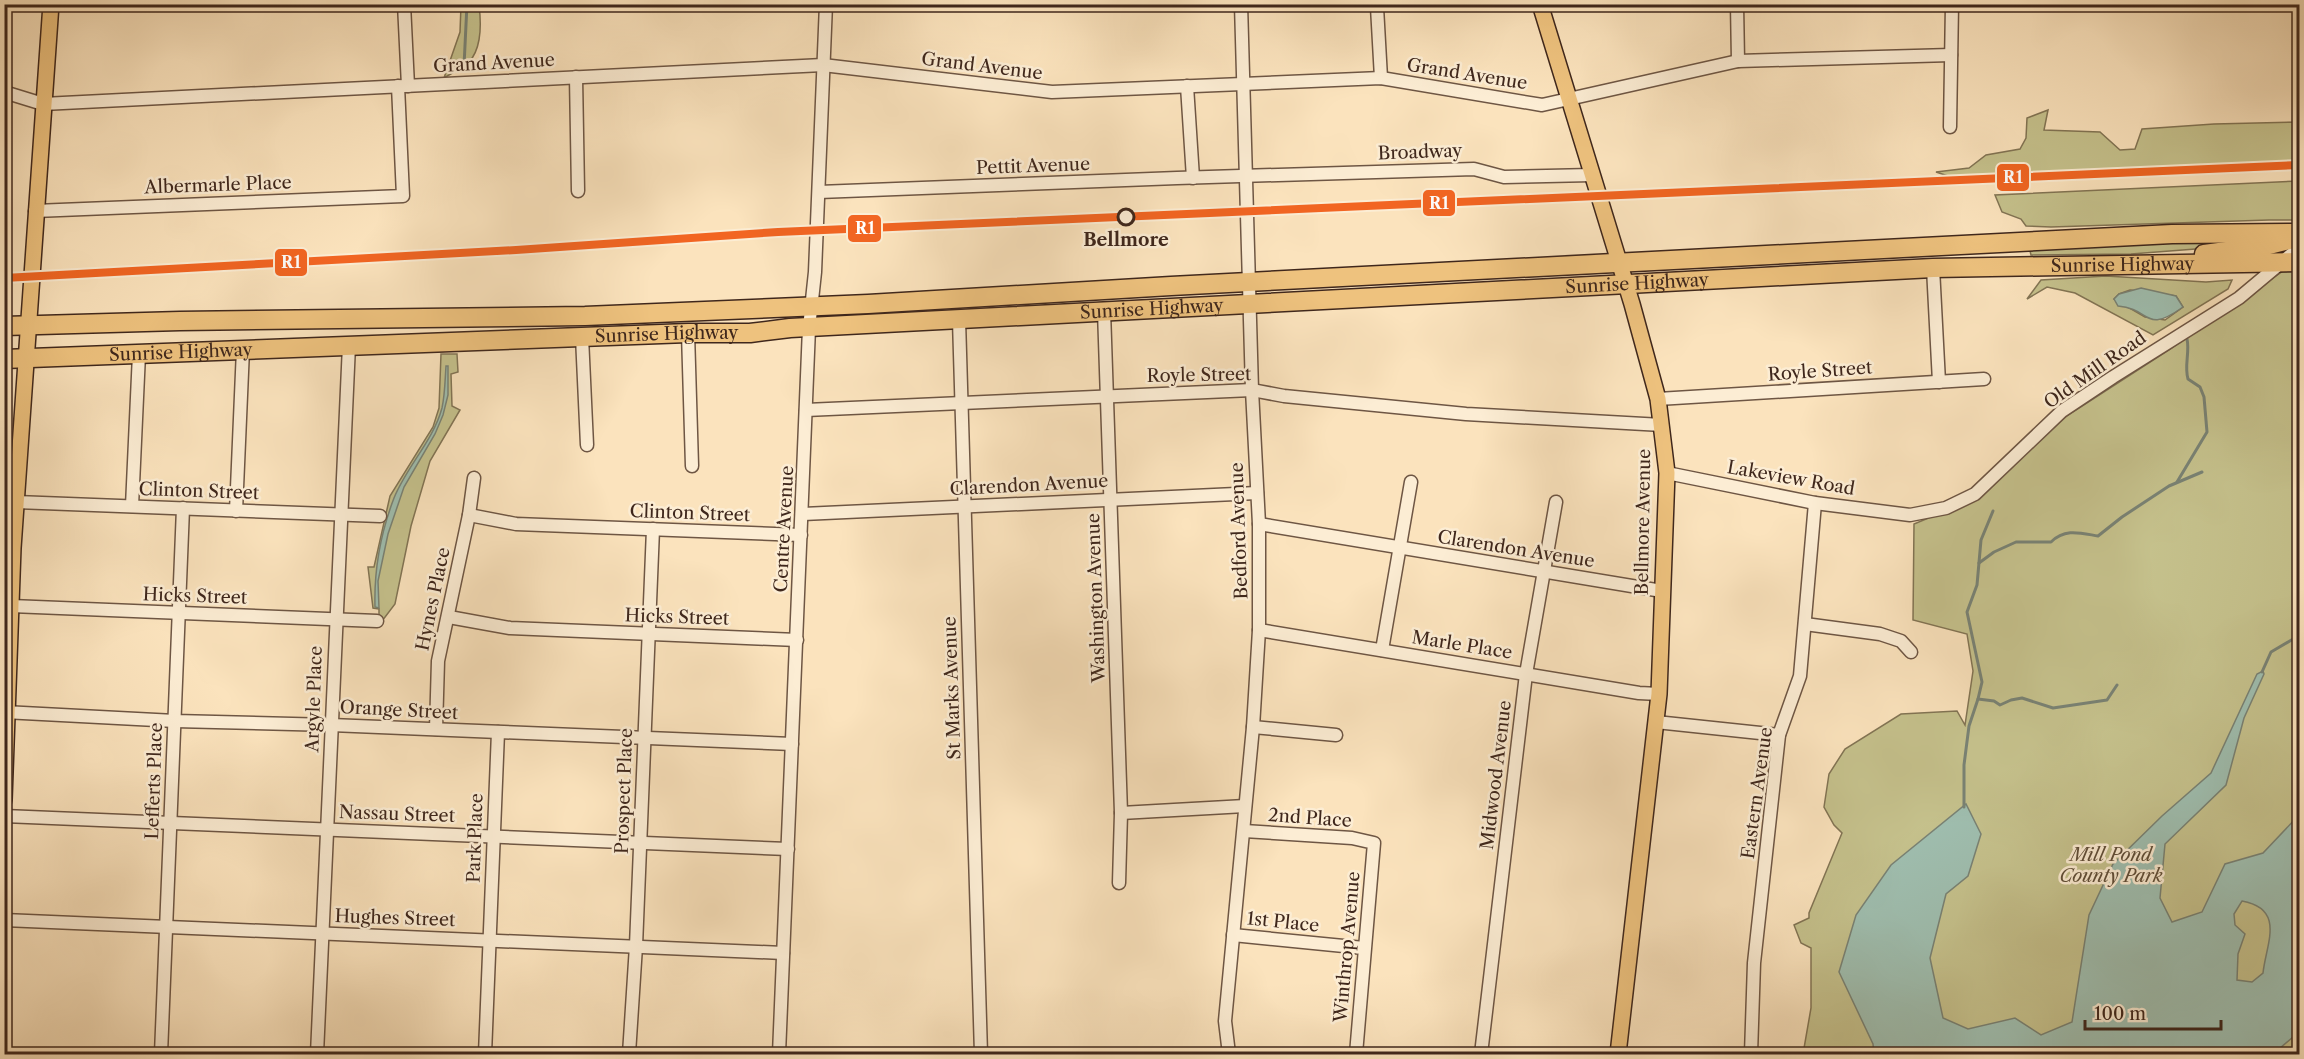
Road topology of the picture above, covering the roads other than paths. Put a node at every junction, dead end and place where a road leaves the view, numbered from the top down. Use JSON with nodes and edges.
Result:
{"nodes":[{"id":1,"x":51,"y":4,"type":"edge"},
{"id":2,"x":404,"y":4,"type":"edge"},
{"id":3,"x":826,"y":4,"type":"edge"},
{"id":4,"x":1241,"y":4,"type":"edge"},
{"id":5,"x":1540,"y":4,"type":"edge"},
{"id":6,"x":1737,"y":4,"type":"edge"},
{"id":7,"x":1952,"y":4,"type":"edge"},
{"id":8,"x":1377,"y":7,"type":"dead end"},
{"id":9,"x":1951,"y":55,"type":"junction"},
{"id":10,"x":1738,"y":62,"type":"junction"},
{"id":11,"x":823,"y":64,"type":"junction"},
{"id":12,"x":576,"y":77,"type":"junction"},
{"id":13,"x":1381,"y":78,"type":"junction"},
{"id":14,"x":1244,"y":84,"type":"junction"},
{"id":15,"x":403,"y":86,"type":"junction"},
{"id":16,"x":1187,"y":86,"type":"junction"},
{"id":17,"x":4,"y":92,"type":"edge"},
{"id":18,"x":1568,"y":99,"type":"junction"},
{"id":19,"x":43,"y":104,"type":"junction"},
{"id":20,"x":1950,"y":127,"type":"dead end"},
{"id":21,"x":1593,"y":175,"type":"junction"},
{"id":22,"x":1247,"y":176,"type":"junction"},
{"id":23,"x":1193,"y":178,"type":"junction"},
{"id":24,"x":579,"y":191,"type":"dead end"},
{"id":25,"x":819,"y":192,"type":"junction"},
{"id":26,"x":35,"y":211,"type":"junction"},
{"id":27,"x":2300,"y":235,"type":"edge"},
{"id":28,"x":1959,"y":246,"type":"junction"},
{"id":29,"x":2300,"y":247,"type":"edge"},
{"id":30,"x":2300,"y":257,"type":"edge"},
{"id":31,"x":2280,"y":262,"type":"junction"},
{"id":32,"x":2300,"y":262,"type":"edge"},
{"id":33,"x":2168,"y":263,"type":"junction"},
{"id":34,"x":1621,"y":264,"type":"junction"},
{"id":35,"x":1959,"y":267,"type":"junction"},
{"id":36,"x":1933,"y":268,"type":"junction"},
{"id":37,"x":1250,"y":282,"type":"junction"},
{"id":38,"x":1627,"y":284,"type":"junction"},
{"id":39,"x":1250,"y":303,"type":"junction"},
{"id":40,"x":812,"y":306,"type":"junction"},
{"id":41,"x":1104,"y":311,"type":"junction"},
{"id":42,"x":959,"y":320,"type":"junction"},
{"id":43,"x":28,"y":325,"type":"junction"},
{"id":44,"x":4,"y":326,"type":"edge"},
{"id":45,"x":809,"y":328,"type":"junction"},
{"id":46,"x":688,"y":333,"type":"junction"},
{"id":47,"x":582,"y":337,"type":"junction"},
{"id":48,"x":349,"y":345,"type":"junction"},
{"id":49,"x":243,"y":349,"type":"junction"},
{"id":50,"x":139,"y":354,"type":"junction"},
{"id":51,"x":25,"y":357,"type":"junction"},
{"id":52,"x":4,"y":359,"type":"edge"},
{"id":53,"x":1984,"y":379,"type":"dead end"},
{"id":54,"x":1939,"y":382,"type":"junction"},
{"id":55,"x":1252,"y":390,"type":"junction"},
{"id":56,"x":1107,"y":395,"type":"junction"},
{"id":57,"x":1658,"y":399,"type":"junction"},
{"id":58,"x":961,"y":402,"type":"junction"},
{"id":59,"x":807,"y":410,"type":"junction"},
{"id":60,"x":1662,"y":425,"type":"junction"},
{"id":61,"x":587,"y":444,"type":"dead end"},
{"id":62,"x":692,"y":466,"type":"dead end"},
{"id":63,"x":1666,"y":473,"type":"junction"},
{"id":64,"x":474,"y":478,"type":"dead end"},
{"id":65,"x":1411,"y":482,"type":"dead end"},
{"id":66,"x":1257,"y":493,"type":"junction"},
{"id":67,"x":1110,"y":500,"type":"junction"},
{"id":68,"x":16,"y":502,"type":"junction"},
{"id":69,"x":1556,"y":502,"type":"dead end"},
{"id":70,"x":1815,"y":503,"type":"junction"},
{"id":71,"x":964,"y":506,"type":"junction"},
{"id":72,"x":132,"y":507,"type":"junction"},
{"id":73,"x":183,"y":508,"type":"junction"},
{"id":74,"x":236,"y":511,"type":"junction"},
{"id":75,"x":803,"y":514,"type":"junction"},
{"id":76,"x":340,"y":515,"type":"junction"},
{"id":77,"x":469,"y":515,"type":"junction"},
{"id":78,"x":1910,"y":515,"type":"joint"},
{"id":79,"x":380,"y":516,"type":"dead end"},
{"id":80,"x":1258,"y":524,"type":"junction"},
{"id":81,"x":653,"y":529,"type":"junction"},
{"id":82,"x":801,"y":535,"type":"junction"},
{"id":83,"x":1399,"y":548,"type":"junction"},
{"id":84,"x":1544,"y":571,"type":"junction"},
{"id":85,"x":1662,"y":591,"type":"junction"},
{"id":86,"x":11,"y":606,"type":"junction"},
{"id":87,"x":179,"y":613,"type":"junction"},
{"id":88,"x":449,"y":617,"type":"junction"},
{"id":89,"x":336,"y":620,"type":"junction"},
{"id":90,"x":377,"y":621,"type":"dead end"},
{"id":91,"x":1805,"y":624,"type":"junction"},
{"id":92,"x":1259,"y":630,"type":"junction"},
{"id":93,"x":649,"y":633,"type":"junction"},
{"id":94,"x":797,"y":640,"type":"junction"},
{"id":95,"x":1382,"y":650,"type":"junction"},
{"id":96,"x":1911,"y":652,"type":"dead end"},
{"id":97,"x":1526,"y":674,"type":"junction"},
{"id":98,"x":1659,"y":694,"type":"junction"},
{"id":99,"x":6,"y":712,"type":"edge"},
{"id":100,"x":175,"y":721,"type":"junction"},
{"id":101,"x":1656,"y":722,"type":"junction"},
{"id":102,"x":331,"y":724,"type":"junction"},
{"id":103,"x":1253,"y":727,"type":"junction"},
{"id":104,"x":436,"y":729,"type":"junction"},
{"id":105,"x":498,"y":732,"type":"junction"},
{"id":106,"x":1336,"y":735,"type":"dead end"},
{"id":107,"x":1779,"y":735,"type":"junction"},
{"id":108,"x":644,"y":738,"type":"junction"},
{"id":109,"x":792,"y":744,"type":"junction"},
{"id":110,"x":4,"y":800,"type":"edge"},
{"id":111,"x":1245,"y":807,"type":"junction"},
{"id":112,"x":1121,"y":813,"type":"junction"},
{"id":113,"x":4,"y":816,"type":"edge"},
{"id":114,"x":170,"y":824,"type":"junction"},
{"id":115,"x":327,"y":829,"type":"junction"},
{"id":116,"x":1244,"y":831,"type":"junction"},
{"id":117,"x":494,"y":836,"type":"junction"},
{"id":118,"x":640,"y":842,"type":"junction"},
{"id":119,"x":1374,"y":843,"type":"joint"},
{"id":120,"x":788,"y":849,"type":"junction"},
{"id":121,"x":1119,"y":883,"type":"dead end"},
{"id":122,"x":4,"y":920,"type":"edge"},
{"id":123,"x":166,"y":928,"type":"junction"},
{"id":124,"x":322,"y":933,"type":"junction"},
{"id":125,"x":1233,"y":935,"type":"junction"},
{"id":126,"x":489,"y":940,"type":"junction"},
{"id":127,"x":636,"y":946,"type":"junction"},
{"id":128,"x":1364,"y":948,"type":"junction"},
{"id":129,"x":783,"y":952,"type":"junction"},
{"id":130,"x":161,"y":1054,"type":"edge"},
{"id":131,"x":317,"y":1054,"type":"edge"},
{"id":132,"x":485,"y":1054,"type":"edge"},
{"id":133,"x":629,"y":1054,"type":"edge"},
{"id":134,"x":779,"y":1054,"type":"edge"},
{"id":135,"x":981,"y":1054,"type":"edge"},
{"id":136,"x":1229,"y":1054,"type":"edge"},
{"id":137,"x":1356,"y":1054,"type":"edge"},
{"id":138,"x":1481,"y":1054,"type":"edge"},
{"id":139,"x":1618,"y":1054,"type":"edge"},
{"id":140,"x":1751,"y":1054,"type":"edge"}],
"edges":[{"from":1,"to":19,"type":"main road"},
{"from":2,"to":15,"type":"street"},
{"from":3,"to":11,"type":"street","name":"Centre Avenue"},
{"from":4,"to":14,"type":"street","name":"Bedford Avenue"},
{"from":5,"to":18,"type":"main road","name":"Bellmore Avenue"},
{"from":6,"to":10,"type":"street"},
{"from":7,"to":9,"type":"street"},
{"from":8,"to":13,"type":"street"},
{"from":9,"to":10,"type":"street","name":"Grand Avenue"},
{"from":9,"to":20,"type":"street"},
{"from":10,"to":18,"type":"street","name":"Grand Avenue"},
{"from":11,"to":12,"type":"street","name":"Grand Avenue"},
{"from":11,"to":16,"type":"street","name":"Grand Avenue"},
{"from":11,"to":25,"type":"street","name":"Centre Avenue"},
{"from":12,"to":15,"type":"street","name":"Grand Avenue"},
{"from":12,"to":24,"type":"street"},
{"from":13,"to":14,"type":"street","name":"Grand Avenue"},
{"from":13,"to":18,"type":"street","name":"Grand Avenue"},
{"from":14,"to":16,"type":"street","name":"Grand Avenue"},
{"from":14,"to":22,"type":"street","name":"Bedford Avenue"},
{"from":15,"to":19,"type":"street","name":"Grand Avenue"},
{"from":15,"to":26,"type":"street","name":"Albermarle Place"},
{"from":16,"to":23,"type":"street"},
{"from":17,"to":19,"type":"street","name":"Grand Avenue"},
{"from":18,"to":21,"type":"main road","name":"Bellmore Avenue"},
{"from":19,"to":26,"type":"main road"},
{"from":21,"to":22,"type":"street","name":"Broadway"},
{"from":21,"to":34,"type":"main road","name":"Bellmore Avenue"},
{"from":22,"to":23,"type":"street","name":"Pettit Avenue"},
{"from":22,"to":37,"type":"street","name":"Bedford Avenue"},
{"from":23,"to":25,"type":"street","name":"Pettit Avenue"},
{"from":25,"to":40,"type":"street","name":"Centre Avenue"},
{"from":26,"to":43,"type":"main road"},
{"from":27,"to":28,"type":"highway","name":"Sunrise Highway"},
{"from":27,"to":33,"type":"highway"},
{"from":28,"to":34,"type":"highway","name":"Sunrise Highway"},
{"from":28,"to":35,"type":"street"},
{"from":29,"to":31,"type":"street","name":"Old Mill Road"},
{"from":30,"to":31,"type":"highway"},
{"from":31,"to":32,"type":"highway","name":"Sunrise Highway"},
{"from":31,"to":33,"type":"highway","name":"Sunrise Highway"},
{"from":31,"to":78,"type":"street","name":"Old Mill Road"},
{"from":33,"to":35,"type":"highway","name":"Sunrise Highway"},
{"from":34,"to":37,"type":"highway","name":"Sunrise Highway"},
{"from":34,"to":38,"type":"main road","name":"Bellmore Avenue"},
{"from":35,"to":36,"type":"highway","name":"Sunrise Highway"},
{"from":36,"to":38,"type":"highway","name":"Sunrise Highway"},
{"from":36,"to":54,"type":"street"},
{"from":37,"to":39,"type":"street","name":"Bedford Avenue"},
{"from":37,"to":40,"type":"highway","name":"Sunrise Highway"},
{"from":38,"to":39,"type":"highway","name":"Sunrise Highway"},
{"from":38,"to":57,"type":"main road","name":"Bellmore Avenue"},
{"from":39,"to":41,"type":"highway","name":"Sunrise Highway"},
{"from":39,"to":55,"type":"street","name":"Bedford Avenue"},
{"from":40,"to":43,"type":"highway","name":"Sunrise Highway"},
{"from":40,"to":45,"type":"street","name":"Centre Avenue"},
{"from":41,"to":42,"type":"highway","name":"Sunrise Highway"},
{"from":41,"to":56,"type":"street","name":"Washington Avenue"},
{"from":42,"to":45,"type":"highway","name":"Sunrise Highway"},
{"from":42,"to":58,"type":"street","name":"St Marks Avenue"},
{"from":43,"to":44,"type":"highway","name":"Sunrise Highway"},
{"from":43,"to":51,"type":"main road"},
{"from":45,"to":46,"type":"highway","name":"Sunrise Highway"},
{"from":45,"to":59,"type":"street","name":"Centre Avenue"},
{"from":46,"to":47,"type":"highway","name":"Sunrise Highway"},
{"from":46,"to":62,"type":"street"},
{"from":47,"to":48,"type":"highway","name":"Sunrise Highway"},
{"from":47,"to":61,"type":"street"},
{"from":48,"to":49,"type":"highway","name":"Sunrise Highway"},
{"from":48,"to":76,"type":"street","name":"Argyle Place"},
{"from":49,"to":50,"type":"highway","name":"Sunrise Highway"},
{"from":49,"to":74,"type":"street"},
{"from":50,"to":51,"type":"highway","name":"Sunrise Highway"},
{"from":50,"to":72,"type":"street"},
{"from":51,"to":52,"type":"highway","name":"Sunrise Highway"},
{"from":51,"to":68,"type":"main road"},
{"from":53,"to":54,"type":"street","name":"Royle Street"},
{"from":54,"to":57,"type":"street","name":"Royle Street"},
{"from":55,"to":56,"type":"street","name":"Royle Street"},
{"from":55,"to":60,"type":"street","name":"Royle Street"},
{"from":55,"to":66,"type":"street","name":"Bedford Avenue"},
{"from":56,"to":58,"type":"street","name":"Royle Street"},
{"from":56,"to":67,"type":"street","name":"Washington Avenue"},
{"from":57,"to":60,"type":"main road","name":"Bellmore Avenue"},
{"from":58,"to":59,"type":"street","name":"Royle Street"},
{"from":58,"to":71,"type":"street","name":"St Marks Avenue"},
{"from":59,"to":75,"type":"street","name":"Centre Avenue"},
{"from":60,"to":63,"type":"main road","name":"Bellmore Avenue"},
{"from":63,"to":70,"type":"street","name":"Lakeview Road"},
{"from":63,"to":85,"type":"main road","name":"Bellmore Avenue"},
{"from":64,"to":77,"type":"street","name":"Hynes Place"},
{"from":65,"to":83,"type":"street"},
{"from":66,"to":67,"type":"street","name":"Clarendon Avenue"},
{"from":66,"to":80,"type":"street","name":"Bedford Avenue"},
{"from":67,"to":71,"type":"street","name":"Clarendon Avenue"},
{"from":67,"to":112,"type":"street","name":"Washington Avenue"},
{"from":68,"to":72,"type":"street","name":"Clinton Street"},
{"from":68,"to":86,"type":"main road"},
{"from":69,"to":84,"type":"street","name":"Midwood Avenue"},
{"from":70,"to":78,"type":"street","name":"Lakeview Road"},
{"from":70,"to":91,"type":"street","name":"Eastern Avenue"},
{"from":71,"to":75,"type":"street","name":"Clarendon Avenue"},
{"from":71,"to":135,"type":"street","name":"St Marks Avenue"},
{"from":72,"to":73,"type":"street","name":"Clinton Street"},
{"from":73,"to":74,"type":"street","name":"Clinton Street"},
{"from":73,"to":87,"type":"street","name":"Lefferts Place"},
{"from":74,"to":76,"type":"street","name":"Clinton Street"},
{"from":75,"to":82,"type":"street","name":"Centre Avenue"},
{"from":76,"to":79,"type":"street","name":"Clinton Street"},
{"from":76,"to":89,"type":"street","name":"Argyle Place"},
{"from":77,"to":81,"type":"street","name":"Clinton Street"},
{"from":77,"to":88,"type":"street","name":"Hynes Place"},
{"from":80,"to":83,"type":"street","name":"Clarendon Avenue"},
{"from":80,"to":92,"type":"street","name":"Bedford Avenue"},
{"from":81,"to":82,"type":"street","name":"Clinton Street"},
{"from":81,"to":93,"type":"street","name":"Prospect Place"},
{"from":82,"to":94,"type":"street","name":"Centre Avenue"},
{"from":83,"to":84,"type":"street","name":"Clarendon Avenue"},
{"from":83,"to":95,"type":"street"},
{"from":84,"to":85,"type":"street","name":"Clarendon Avenue"},
{"from":84,"to":97,"type":"street","name":"Midwood Avenue"},
{"from":85,"to":98,"type":"main road","name":"Bellmore Avenue"},
{"from":86,"to":87,"type":"street","name":"Hicks Street"},
{"from":86,"to":99,"type":"main road"},
{"from":87,"to":89,"type":"street","name":"Hicks Street"},
{"from":87,"to":100,"type":"street","name":"Lefferts Place"},
{"from":88,"to":93,"type":"street","name":"Hicks Street"},
{"from":88,"to":104,"type":"street","name":"Hynes Place"},
{"from":89,"to":90,"type":"street","name":"Hicks Street"},
{"from":89,"to":102,"type":"street","name":"Argyle Place"},
{"from":91,"to":96,"type":"street"},
{"from":91,"to":107,"type":"street","name":"Eastern Avenue"},
{"from":92,"to":95,"type":"street","name":"Marle Place"},
{"from":92,"to":103,"type":"street","name":"Bedford Avenue"},
{"from":93,"to":94,"type":"street","name":"Hicks Street"},
{"from":93,"to":108,"type":"street","name":"Prospect Place"},
{"from":94,"to":109,"type":"street","name":"Centre Avenue"},
{"from":95,"to":97,"type":"street","name":"Marle Place"},
{"from":97,"to":98,"type":"street","name":"Marle Place"},
{"from":97,"to":138,"type":"street","name":"Midwood Avenue"},
{"from":98,"to":101,"type":"main road","name":"Bellmore Avenue"},
{"from":99,"to":100,"type":"street","name":"Orange Street"},
{"from":99,"to":110,"type":"main road"},
{"from":100,"to":102,"type":"street","name":"Orange Street"},
{"from":100,"to":114,"type":"street","name":"Lefferts Place"},
{"from":101,"to":107,"type":"street"},
{"from":101,"to":139,"type":"main road","name":"Bellmore Avenue"},
{"from":102,"to":104,"type":"street","name":"Orange Street"},
{"from":102,"to":115,"type":"street","name":"Argyle Place"},
{"from":103,"to":106,"type":"street"},
{"from":103,"to":111,"type":"street","name":"Bedford Avenue"},
{"from":104,"to":105,"type":"street","name":"Orange Street"},
{"from":105,"to":108,"type":"street","name":"Orange Street"},
{"from":105,"to":117,"type":"street","name":"Park Place"},
{"from":107,"to":140,"type":"street","name":"Eastern Avenue"},
{"from":108,"to":109,"type":"street","name":"Orange Street"},
{"from":108,"to":118,"type":"street","name":"Prospect Place"},
{"from":109,"to":120,"type":"street","name":"Centre Avenue"},
{"from":111,"to":112,"type":"street"},
{"from":111,"to":116,"type":"street","name":"Bedford Avenue"},
{"from":112,"to":121,"type":"street","name":"Washington Avenue"},
{"from":113,"to":114,"type":"street","name":"Nassau Street"},
{"from":114,"to":115,"type":"street","name":"Nassau Street"},
{"from":114,"to":123,"type":"street","name":"Lefferts Place"},
{"from":115,"to":117,"type":"street","name":"Nassau Street"},
{"from":115,"to":124,"type":"street","name":"Argyle Place"},
{"from":116,"to":119,"type":"street","name":"2nd Place"},
{"from":116,"to":125,"type":"street","name":"Bedford Avenue"},
{"from":117,"to":118,"type":"street","name":"Nassau Street"},
{"from":117,"to":126,"type":"street","name":"Park Place"},
{"from":118,"to":120,"type":"street","name":"Nassau Street"},
{"from":118,"to":127,"type":"street","name":"Prospect Place"},
{"from":119,"to":128,"type":"street","name":"Winthrop Avenue"},
{"from":120,"to":129,"type":"street","name":"Centre Avenue"},
{"from":122,"to":123,"type":"street","name":"Hughes Street"},
{"from":123,"to":124,"type":"street","name":"Hughes Street"},
{"from":123,"to":130,"type":"street","name":"Lefferts Place"},
{"from":124,"to":126,"type":"street","name":"Hughes Street"},
{"from":124,"to":131,"type":"street","name":"Argyle Place"},
{"from":125,"to":128,"type":"street","name":"1st Place"},
{"from":125,"to":136,"type":"street","name":"Bedford Avenue"},
{"from":126,"to":127,"type":"street","name":"Hughes Street"},
{"from":126,"to":132,"type":"street","name":"Park Place"},
{"from":127,"to":129,"type":"street","name":"Hughes Street"},
{"from":127,"to":133,"type":"street","name":"Prospect Place"},
{"from":128,"to":137,"type":"street","name":"Winthrop Avenue"},
{"from":129,"to":134,"type":"street","name":"Centre Avenue"}]}
